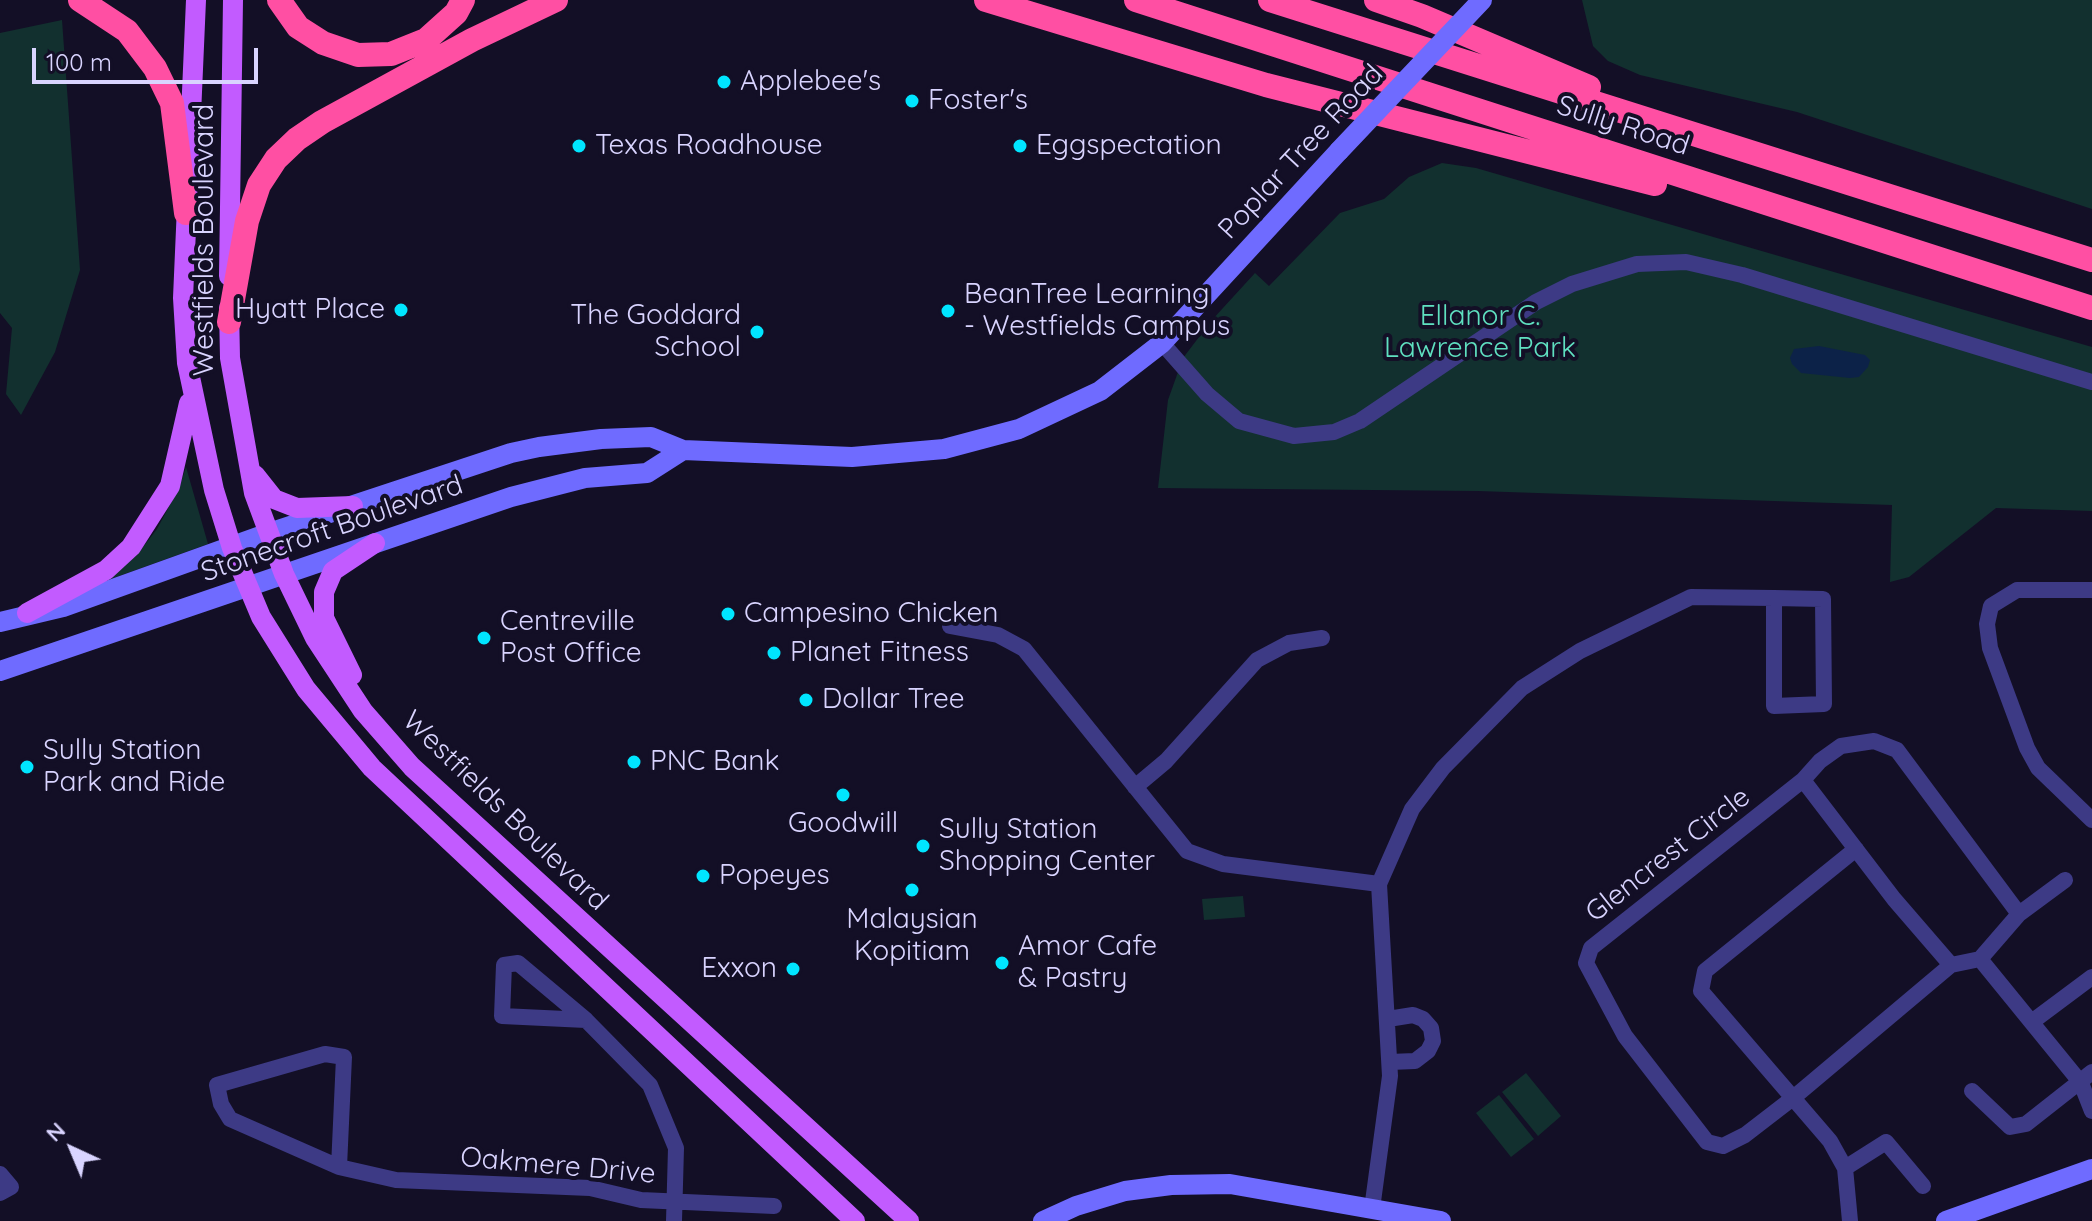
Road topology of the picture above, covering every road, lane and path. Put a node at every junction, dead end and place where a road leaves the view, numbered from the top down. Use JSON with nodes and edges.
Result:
{"nodes":[{"id":1,"x":80,"y":0,"type":"edge"},
{"id":2,"x":196,"y":0,"type":"edge"},
{"id":3,"x":233,"y":0,"type":"edge"},
{"id":4,"x":279,"y":0,"type":"edge"},
{"id":5,"x":463,"y":0,"type":"edge"},
{"id":6,"x":556,"y":0,"type":"edge"},
{"id":7,"x":986,"y":0,"type":"edge"},
{"id":8,"x":1136,"y":0,"type":"edge"},
{"id":9,"x":1270,"y":0,"type":"edge"},
{"id":10,"x":1376,"y":0,"type":"edge"},
{"id":11,"x":1482,"y":0,"type":"edge"},
{"id":12,"x":1815,"y":173,"type":"junction"},
{"id":13,"x":186,"y":213,"type":"junction"},
{"id":14,"x":1904,"y":250,"type":"junction"},
{"id":15,"x":2092,"y":260,"type":"edge"},
{"id":16,"x":2092,"y":308,"type":"edge"},
{"id":17,"x":229,"y":322,"type":"junction"},
{"id":18,"x":1162,"y":343,"type":"junction"},
{"id":19,"x":2092,"y":382,"type":"edge"},
{"id":20,"x":192,"y":391,"type":"junction"},
{"id":21,"x":683,"y":450,"type":"junction"},
{"id":22,"x":247,"y":464,"type":"junction"},
{"id":23,"x":353,"y":506,"type":"junction"},
{"id":24,"x":269,"y":533,"type":"junction"},
{"id":25,"x":375,"y":543,"type":"junction"},
{"id":26,"x":232,"y":548,"type":"junction"},
{"id":27,"x":284,"y":574,"type":"junction"},
{"id":28,"x":248,"y":589,"type":"junction"},
{"id":29,"x":2092,"y":590,"type":"edge"},
{"id":30,"x":1774,"y":598,"type":"junction"},
{"id":31,"x":27,"y":613,"type":"junction"},
{"id":32,"x":0,"y":622,"type":"edge"},
{"id":33,"x":950,"y":626,"type":"dead end"},
{"id":34,"x":1322,"y":638,"type":"dead end"},
{"id":35,"x":0,"y":671,"type":"edge"},
{"id":36,"x":385,"y":738,"type":"junction"},
{"id":37,"x":1803,"y":780,"type":"junction"},
{"id":38,"x":1135,"y":787,"type":"junction"},
{"id":39,"x":2092,"y":820,"type":"edge"},
{"id":40,"x":1856,"y":849,"type":"junction"},
{"id":41,"x":2065,"y":880,"type":"dead end"},
{"id":42,"x":1379,"y":884,"type":"junction"},
{"id":43,"x":2019,"y":914,"type":"junction"},
{"id":44,"x":1980,"y":959,"type":"junction"},
{"id":45,"x":1951,"y":965,"type":"junction"},
{"id":46,"x":2092,"y":977,"type":"edge"},
{"id":47,"x":1388,"y":1019,"type":"junction"},
{"id":48,"x":586,"y":1020,"type":"junction"},
{"id":49,"x":2033,"y":1021,"type":"junction"},
{"id":50,"x":1390,"y":1062,"type":"junction"},
{"id":51,"x":2086,"y":1078,"type":"edge"},
{"id":52,"x":1972,"y":1091,"type":"dead end"},
{"id":53,"x":1793,"y":1098,"type":"junction"},
{"id":54,"x":2092,"y":1111,"type":"edge"},
{"id":55,"x":339,"y":1167,"type":"junction"},
{"id":56,"x":1845,"y":1168,"type":"junction"},
{"id":57,"x":2092,"y":1169,"type":"edge"},
{"id":58,"x":0,"y":1174,"type":"edge"},
{"id":59,"x":1923,"y":1186,"type":"dead end"},
{"id":60,"x":0,"y":1193,"type":"edge"},
{"id":61,"x":675,"y":1201,"type":"junction"},
{"id":62,"x":774,"y":1206,"type":"dead end"},
{"id":63,"x":1372,"y":1209,"type":"junction"},
{"id":64,"x":674,"y":1221,"type":"edge"},
{"id":65,"x":855,"y":1221,"type":"edge"},
{"id":66,"x":909,"y":1221,"type":"edge"},
{"id":67,"x":1043,"y":1221,"type":"edge"},
{"id":68,"x":1441,"y":1221,"type":"edge"},
{"id":69,"x":1850,"y":1221,"type":"edge"},
{"id":70,"x":1946,"y":1221,"type":"edge"}],
"edges":[{"from":1,"to":13,"type":"highway"},
{"from":2,"to":13,"type":"main road","name":"Westfields Boulevard"},
{"from":3,"to":17,"type":"main road","name":"Westfields Boulevard"},
{"from":4,"to":5,"type":"highway"},
{"from":6,"to":17,"type":"highway"},
{"from":7,"to":14,"type":"highway"},
{"from":8,"to":14,"type":"highway","name":"Sully Road"},
{"from":9,"to":12,"type":"highway","name":"Sully Road"},
{"from":10,"to":12,"type":"highway"},
{"from":11,"to":18,"type":"main road","name":"Poplar Tree Road","bridge":true},
{"from":12,"to":15,"type":"highway","name":"Sully Road"},
{"from":13,"to":20,"type":"main road","name":"Westfields Boulevard"},
{"from":14,"to":16,"type":"highway","name":"Sully Road"},
{"from":17,"to":22,"type":"main road","name":"Westfields Boulevard"},
{"from":18,"to":19,"type":"street"},
{"from":18,"to":21,"type":"main road","name":"Stonecroft Boulevard"},
{"from":20,"to":26,"type":"main road","name":"Westfields Boulevard"},
{"from":20,"to":31,"type":"main road"},
{"from":21,"to":23,"type":"main road","name":"Stonecroft Boulevard"},
{"from":21,"to":25,"type":"main road","name":"Stonecroft Boulevard"},
{"from":22,"to":23,"type":"main road"},
{"from":22,"to":24,"type":"main road","name":"Westfields Boulevard"},
{"from":23,"to":24,"type":"main road","name":"Stonecroft Boulevard"},
{"from":24,"to":26,"type":"main road","name":"Stonecroft Boulevard"},
{"from":24,"to":27,"type":"main road","name":"Westfields Boulevard"},
{"from":25,"to":27,"type":"main road","name":"Stonecroft Boulevard"},
{"from":25,"to":36,"type":"main road"},
{"from":26,"to":28,"type":"main road","name":"Westfields Boulevard"},
{"from":26,"to":31,"type":"main road","name":"Stonecroft Boulevard"},
{"from":27,"to":28,"type":"main road","name":"Stonecroft Boulevard"},
{"from":27,"to":36,"type":"main road","name":"Westfields Boulevard"},
{"from":28,"to":35,"type":"main road","name":"Stonecroft Boulevard"},
{"from":28,"to":65,"type":"main road","name":"Westfields Boulevard"},
{"from":29,"to":39,"type":"street"},
{"from":30,"to":30,"type":"street"},
{"from":30,"to":42,"type":"street"},
{"from":31,"to":32,"type":"main road","name":"Stonecroft Boulevard"},
{"from":33,"to":38,"type":"street"},
{"from":34,"to":38,"type":"street"},
{"from":36,"to":66,"type":"main road","name":"Westfields Boulevard"},
{"from":37,"to":40,"type":"street"},
{"from":37,"to":43,"type":"street","name":"Glencrest Circle"},
{"from":37,"to":53,"type":"street","name":"Glencrest Circle"},
{"from":38,"to":42,"type":"street"},
{"from":40,"to":45,"type":"street"},
{"from":40,"to":53,"type":"street"},
{"from":41,"to":43,"type":"street"},
{"from":42,"to":47,"type":"street"},
{"from":43,"to":44,"type":"street"},
{"from":44,"to":45,"type":"street"},
{"from":44,"to":49,"type":"street"},
{"from":45,"to":53,"type":"street","name":"Glencrest Circle"},
{"from":46,"to":49,"type":"street"},
{"from":47,"to":50,"type":"street"},
{"from":47,"to":50,"type":"street"},
{"from":48,"to":48,"type":"street"},
{"from":48,"to":61,"type":"street"},
{"from":49,"to":51,"type":"street"},
{"from":50,"to":63,"type":"street"},
{"from":51,"to":52,"type":"street"},
{"from":51,"to":54,"type":"street"},
{"from":53,"to":56,"type":"street"},
{"from":55,"to":55,"type":"street","name":"Oakmere Drive"},
{"from":55,"to":61,"type":"street","name":"Oakmere Drive"},
{"from":56,"to":59,"type":"street"},
{"from":56,"to":69,"type":"street"},
{"from":57,"to":70,"type":"main road"},
{"from":58,"to":60,"type":"street"},
{"from":61,"to":62,"type":"street","name":"Oakmere Drive"},
{"from":61,"to":64,"type":"street"},
{"from":63,"to":67,"type":"main road"},
{"from":63,"to":68,"type":"main road"}]}
